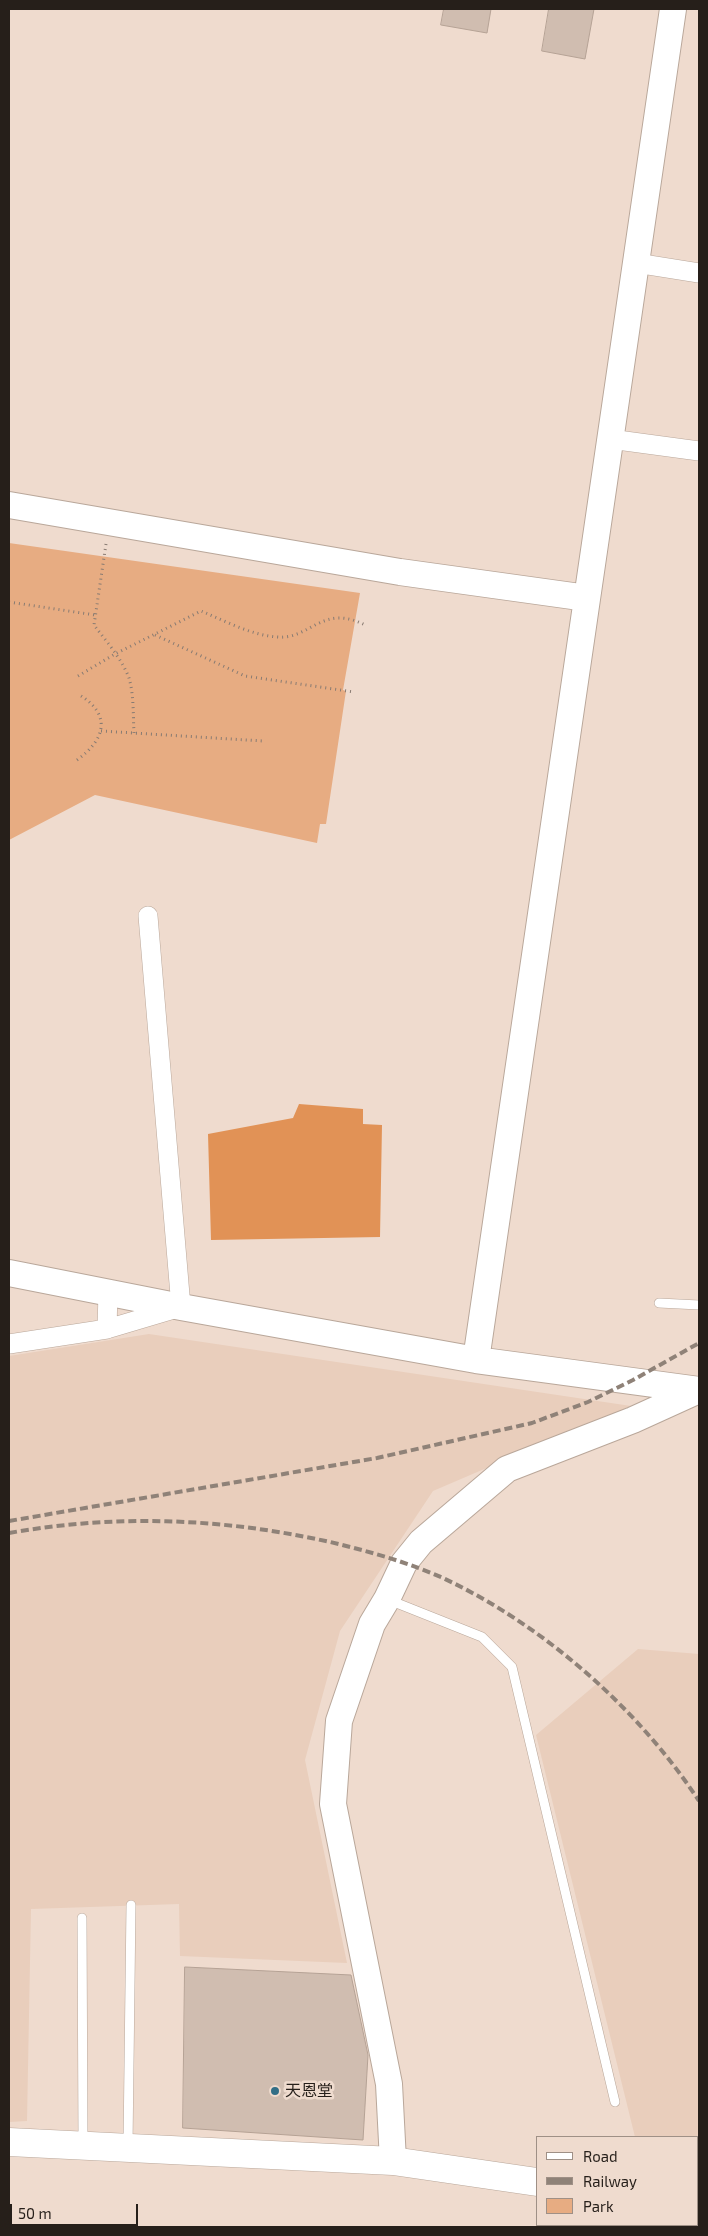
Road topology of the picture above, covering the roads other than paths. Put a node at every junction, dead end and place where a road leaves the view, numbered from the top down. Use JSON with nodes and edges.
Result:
{"nodes":[{"id":1,"x":673,"y":9,"type":"edge"},
{"id":2,"x":636,"y":262,"type":"junction"},
{"id":3,"x":699,"y":273,"type":"edge"},
{"id":4,"x":610,"y":439,"type":"junction"},
{"id":5,"x":699,"y":451,"type":"edge"},
{"id":6,"x":9,"y":505,"type":"edge"},
{"id":7,"x":587,"y":598,"type":"junction"},
{"id":8,"x":148,"y":916,"type":"dead end"},
{"id":9,"x":9,"y":1273,"type":"edge"},
{"id":10,"x":108,"y":1292,"type":"junction"},
{"id":11,"x":659,"y":1303,"type":"dead end"},
{"id":12,"x":699,"y":1305,"type":"edge"},
{"id":13,"x":181,"y":1307,"type":"junction"},
{"id":14,"x":107,"y":1329,"type":"junction"},
{"id":15,"x":9,"y":1344,"type":"edge"},
{"id":16,"x":476,"y":1360,"type":"junction"},
{"id":17,"x":387,"y":1599,"type":"junction"},
{"id":18,"x":130,"y":1905,"type":"dead end"},
{"id":19,"x":82,"y":1918,"type":"dead end"},
{"id":20,"x":615,"y":2102,"type":"dead end"},
{"id":21,"x":9,"y":2142,"type":"edge"},
{"id":22,"x":83,"y":2146,"type":"junction"},
{"id":23,"x":128,"y":2148,"type":"junction"},
{"id":24,"x":393,"y":2161,"type":"junction"},
{"id":25,"x":536,"y":2182,"type":"edge"}],
"edges":[{"from":1,"to":2,"type":"street"},
{"from":2,"to":3,"type":"street"},
{"from":2,"to":4,"type":"street"},
{"from":4,"to":5,"type":"street"},
{"from":4,"to":7,"type":"street"},
{"from":6,"to":7,"type":"street"},
{"from":7,"to":16,"type":"street"},
{"from":8,"to":13,"type":"street"},
{"from":9,"to":10,"type":"street"},
{"from":10,"to":13,"type":"street"},
{"from":10,"to":14,"type":"street"},
{"from":11,"to":12,"type":"lane"},
{"from":13,"to":14,"type":"street"},
{"from":13,"to":16,"type":"street"},
{"from":14,"to":15,"type":"street"},
{"from":16,"to":17,"type":"street"},
{"from":17,"to":20,"type":"lane"},
{"from":17,"to":24,"type":"street"},
{"from":18,"to":23,"type":"lane"},
{"from":19,"to":22,"type":"lane"},
{"from":21,"to":22,"type":"highway"},
{"from":22,"to":23,"type":"highway"},
{"from":23,"to":24,"type":"highway"},
{"from":24,"to":25,"type":"highway"}]}
